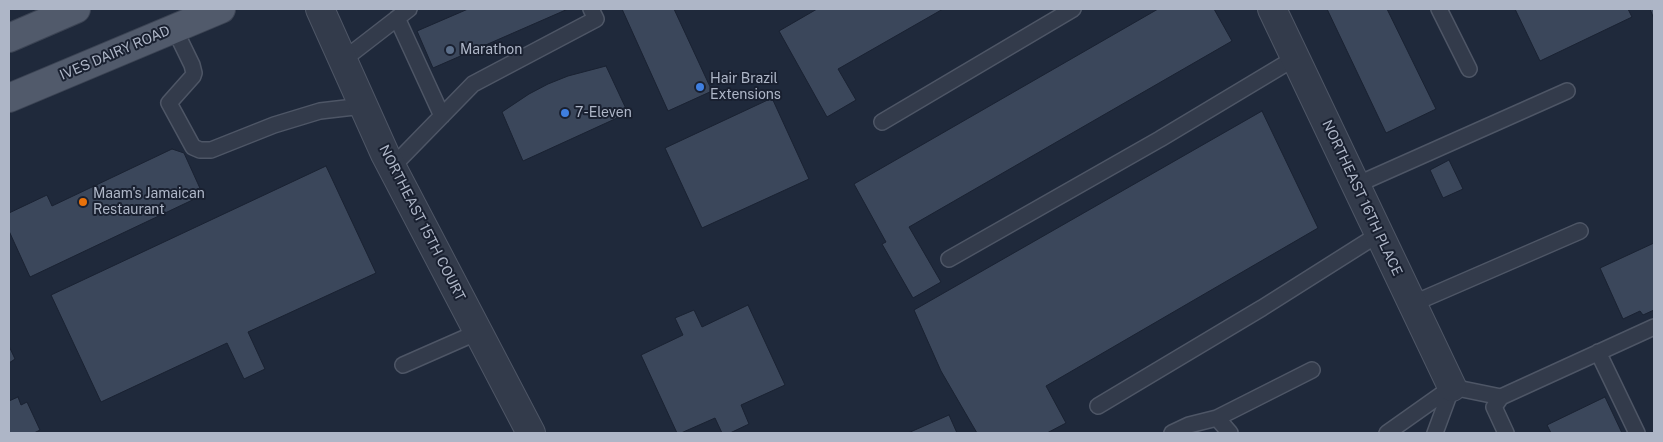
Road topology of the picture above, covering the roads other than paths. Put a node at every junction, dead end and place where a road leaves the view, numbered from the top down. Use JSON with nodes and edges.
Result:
{"nodes":[{"id":1,"x":76,"y":9,"type":"edge"},
{"id":2,"x":220,"y":9,"type":"edge"},
{"id":3,"x":320,"y":9,"type":"edge"},
{"id":4,"x":591,"y":9,"type":"edge"},
{"id":5,"x":1073,"y":9,"type":"edge"},
{"id":6,"x":1272,"y":9,"type":"edge"},
{"id":7,"x":1439,"y":9,"type":"edge"},
{"id":8,"x":403,"y":13,"type":"edge"},
{"id":9,"x":174,"y":28,"type":"junction"},
{"id":10,"x":9,"y":38,"type":"edge"},
{"id":11,"x":1295,"y":58,"type":"junction"},
{"id":12,"x":343,"y":60,"type":"junction"},
{"id":13,"x":1469,"y":69,"type":"dead end"},
{"id":14,"x":1567,"y":91,"type":"dead end"},
{"id":15,"x":9,"y":98,"type":"edge"},
{"id":16,"x":363,"y":106,"type":"junction"},
{"id":17,"x":442,"y":116,"type":"junction"},
{"id":18,"x":882,"y":122,"type":"dead end"},
{"id":19,"x":392,"y":167,"type":"junction"},
{"id":20,"x":1356,"y":185,"type":"junction"},
{"id":21,"x":1580,"y":231,"type":"dead end"},
{"id":22,"x":1379,"y":234,"type":"junction"},
{"id":23,"x":949,"y":259,"type":"dead end"},
{"id":24,"x":1412,"y":304,"type":"junction"},
{"id":25,"x":1654,"y":326,"type":"edge"},
{"id":26,"x":478,"y":332,"type":"junction"},
{"id":27,"x":1598,"y":352,"type":"junction"},
{"id":28,"x":403,"y":365,"type":"dead end"},
{"id":29,"x":1312,"y":370,"type":"dead end"},
{"id":30,"x":1452,"y":388,"type":"junction"},
{"id":31,"x":1501,"y":397,"type":"junction"},
{"id":32,"x":1098,"y":406,"type":"dead end"},
{"id":33,"x":1217,"y":418,"type":"junction"},
{"id":34,"x":531,"y":433,"type":"edge"},
{"id":35,"x":1172,"y":433,"type":"edge"},
{"id":36,"x":1230,"y":433,"type":"edge"},
{"id":37,"x":1387,"y":433,"type":"edge"},
{"id":38,"x":1435,"y":433,"type":"edge"},
{"id":39,"x":1506,"y":433,"type":"edge"},
{"id":40,"x":1637,"y":433,"type":"edge"}],
"edges":[{"from":1,"to":10,"type":"main road"},
{"from":2,"to":9,"type":"main road","name":"IVES DAIRY ROAD"},
{"from":3,"to":12,"type":"street","name":"NORTHEAST 15TH COURT"},
{"from":4,"to":17,"type":"lane"},
{"from":5,"to":18,"type":"lane"},
{"from":6,"to":11,"type":"street","name":"NORTHEAST 16TH PLACE"},
{"from":7,"to":13,"type":"lane"},
{"from":8,"to":12,"type":"lane"},
{"from":8,"to":17,"type":"lane"},
{"from":9,"to":15,"type":"main road","name":"IVES DAIRY ROAD"},
{"from":9,"to":16,"type":"lane"},
{"from":11,"to":20,"type":"street","name":"NORTHEAST 16TH PLACE"},
{"from":11,"to":23,"type":"lane"},
{"from":12,"to":16,"type":"street","name":"NORTHEAST 15TH COURT"},
{"from":14,"to":20,"type":"lane"},
{"from":16,"to":19,"type":"street","name":"NORTHEAST 15TH COURT"},
{"from":17,"to":19,"type":"lane"},
{"from":19,"to":26,"type":"street","name":"NORTHEAST 15TH COURT"},
{"from":20,"to":22,"type":"street","name":"NORTHEAST 16TH PLACE"},
{"from":21,"to":24,"type":"lane"},
{"from":22,"to":24,"type":"street","name":"NORTHEAST 16TH PLACE"},
{"from":22,"to":32,"type":"lane"},
{"from":24,"to":30,"type":"street","name":"NORTHEAST 16TH PLACE"},
{"from":25,"to":27,"type":"lane"},
{"from":26,"to":28,"type":"lane"},
{"from":26,"to":34,"type":"street","name":"NORTHEAST 15TH COURT"},
{"from":27,"to":31,"type":"lane"},
{"from":27,"to":40,"type":"lane"},
{"from":29,"to":33,"type":"lane"},
{"from":30,"to":31,"type":"lane"},
{"from":30,"to":37,"type":"lane"},
{"from":30,"to":38,"type":"lane"},
{"from":31,"to":39,"type":"lane"},
{"from":33,"to":35,"type":"lane"},
{"from":33,"to":36,"type":"lane"}]}
